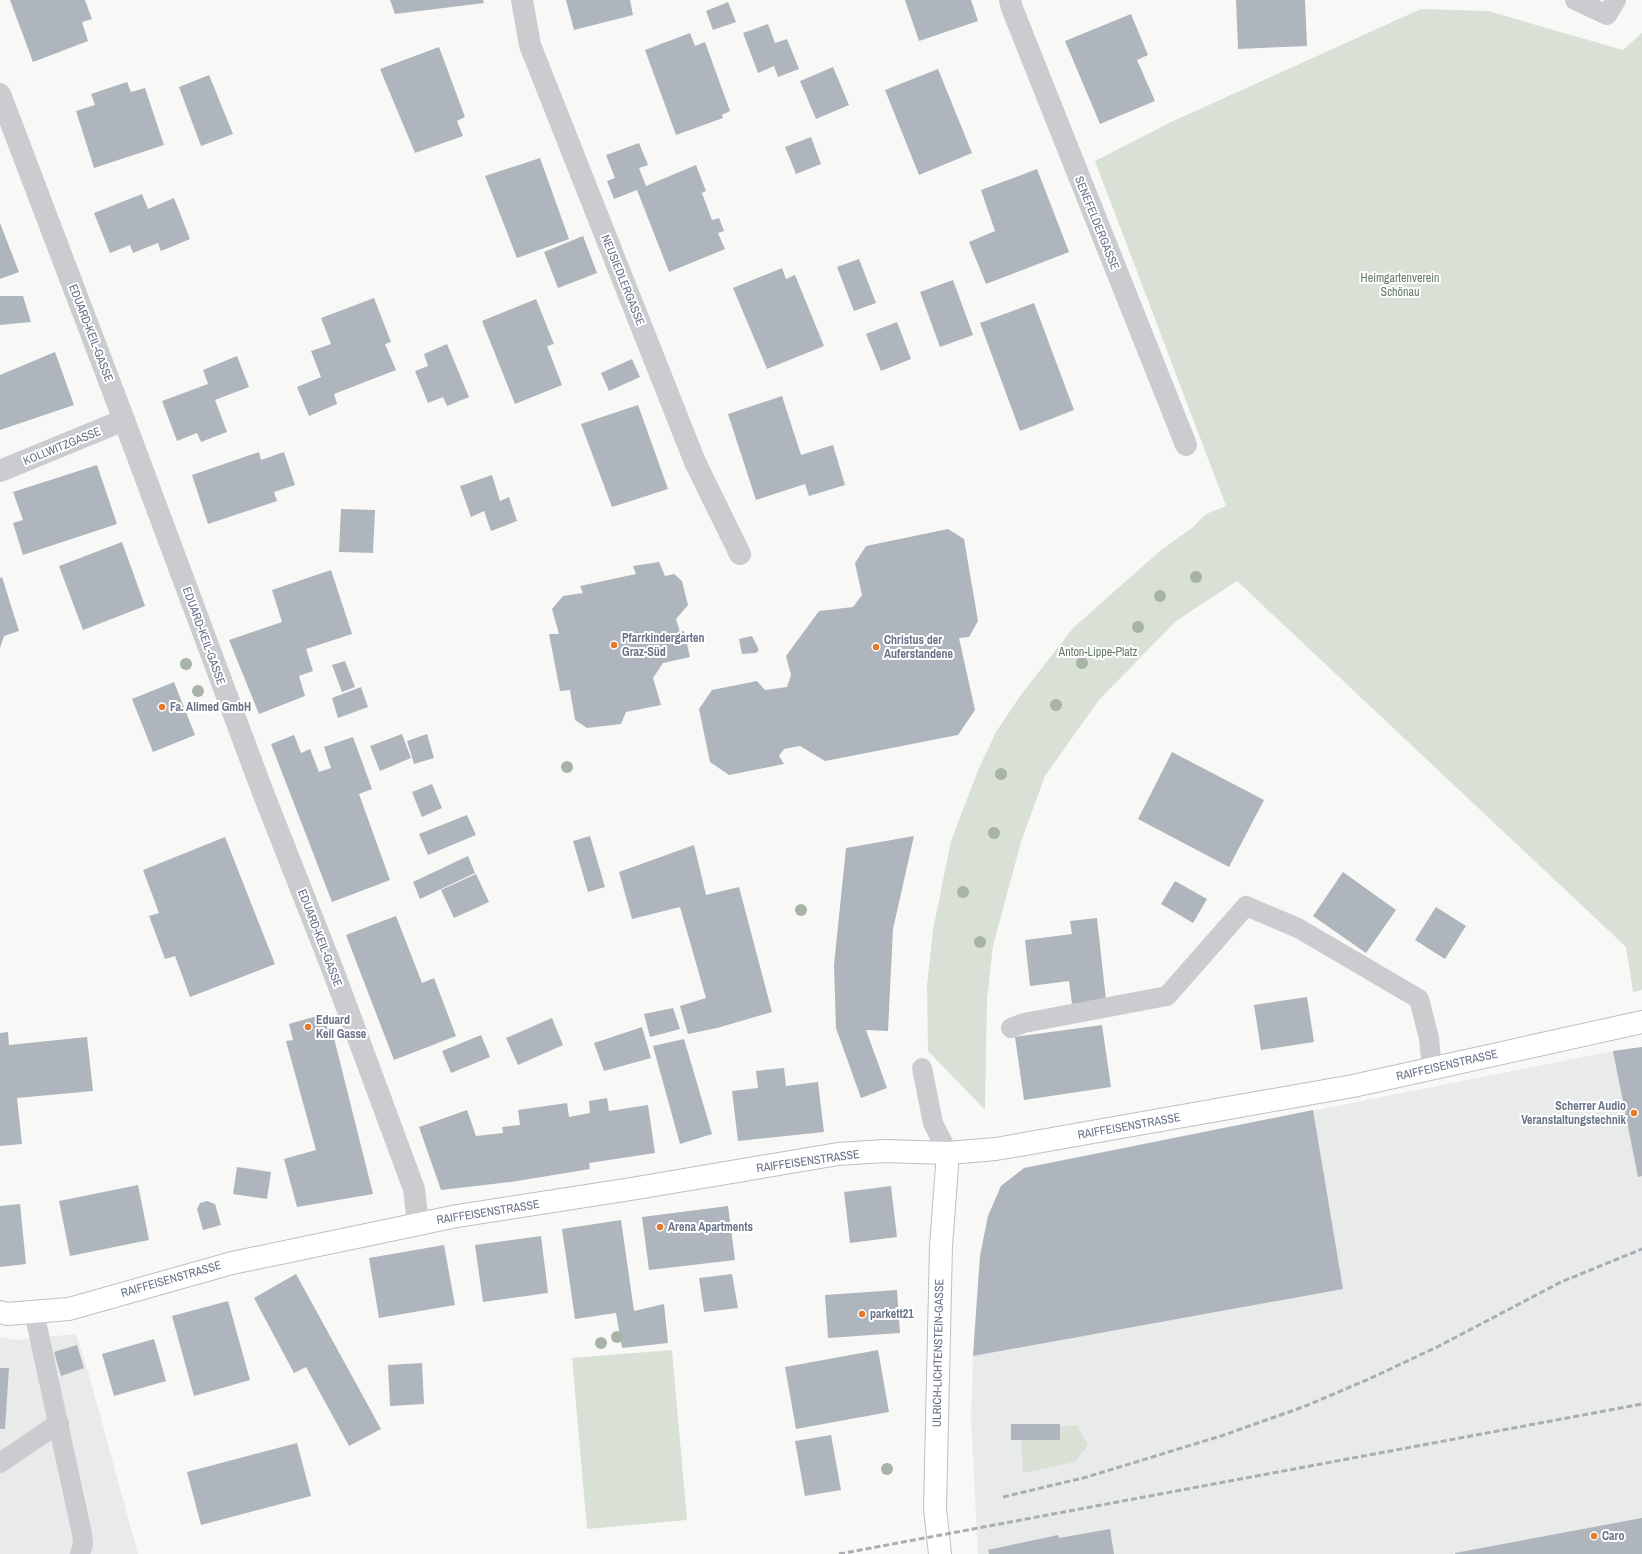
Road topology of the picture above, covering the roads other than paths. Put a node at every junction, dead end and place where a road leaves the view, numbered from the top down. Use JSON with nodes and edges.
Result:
{"nodes":[{"id":1,"x":522,"y":0,"type":"edge"},
{"id":2,"x":1010,"y":0,"type":"edge"},
{"id":3,"x":1576,"y":0,"type":"edge"},
{"id":4,"x":1616,"y":0,"type":"edge"},
{"id":5,"x":0,"y":94,"type":"edge"},
{"id":6,"x":124,"y":420,"type":"junction"},
{"id":7,"x":1186,"y":445,"type":"dead end"},
{"id":8,"x":0,"y":471,"type":"edge"},
{"id":9,"x":740,"y":554,"type":"dead end"},
{"id":10,"x":1642,"y":1022,"type":"edge"},
{"id":11,"x":1011,"y":1028,"type":"dead end"},
{"id":12,"x":922,"y":1068,"type":"dead end"},
{"id":13,"x":1432,"y":1069,"type":"junction"},
{"id":14,"x":948,"y":1153,"type":"junction"},
{"id":15,"x":418,"y":1224,"type":"junction"},
{"id":16,"x":0,"y":1312,"type":"edge"},
{"id":17,"x":34,"y":1312,"type":"junction"},
{"id":18,"x":59,"y":1423,"type":"junction"},
{"id":19,"x":0,"y":1463,"type":"edge"},
{"id":20,"x":80,"y":1554,"type":"edge"},
{"id":21,"x":940,"y":1554,"type":"edge"}],
"edges":[{"from":1,"to":9,"type":"street","name":"NEUSIEDLERGASSE"},
{"from":2,"to":7,"type":"street","name":"SENEFELDERGASSE"},
{"from":3,"to":4,"type":"lane"},
{"from":5,"to":6,"type":"street","name":"EDUARD-KEIL-GASSE"},
{"from":6,"to":8,"type":"street","name":"KOLLWITZGASSE"},
{"from":6,"to":15,"type":"street","name":"EDUARD-KEIL-GASSE"},
{"from":10,"to":13,"type":"street","name":"RAIFFEISENSTRASSE"},
{"from":11,"to":13,"type":"lane"},
{"from":12,"to":14,"type":"lane"},
{"from":13,"to":14,"type":"street","name":"RAIFFEISENSTRASSE"},
{"from":14,"to":15,"type":"street","name":"RAIFFEISENSTRASSE"},
{"from":14,"to":21,"type":"street","name":"ULRICH-LICHTENSTEIN-GASSE"},
{"from":15,"to":17,"type":"street","name":"RAIFFEISENSTRASSE"},
{"from":16,"to":17,"type":"street","name":"RAIFFEISENSTRASSE"},
{"from":17,"to":18,"type":"lane"},
{"from":18,"to":19,"type":"lane"},
{"from":18,"to":20,"type":"lane"}]}
